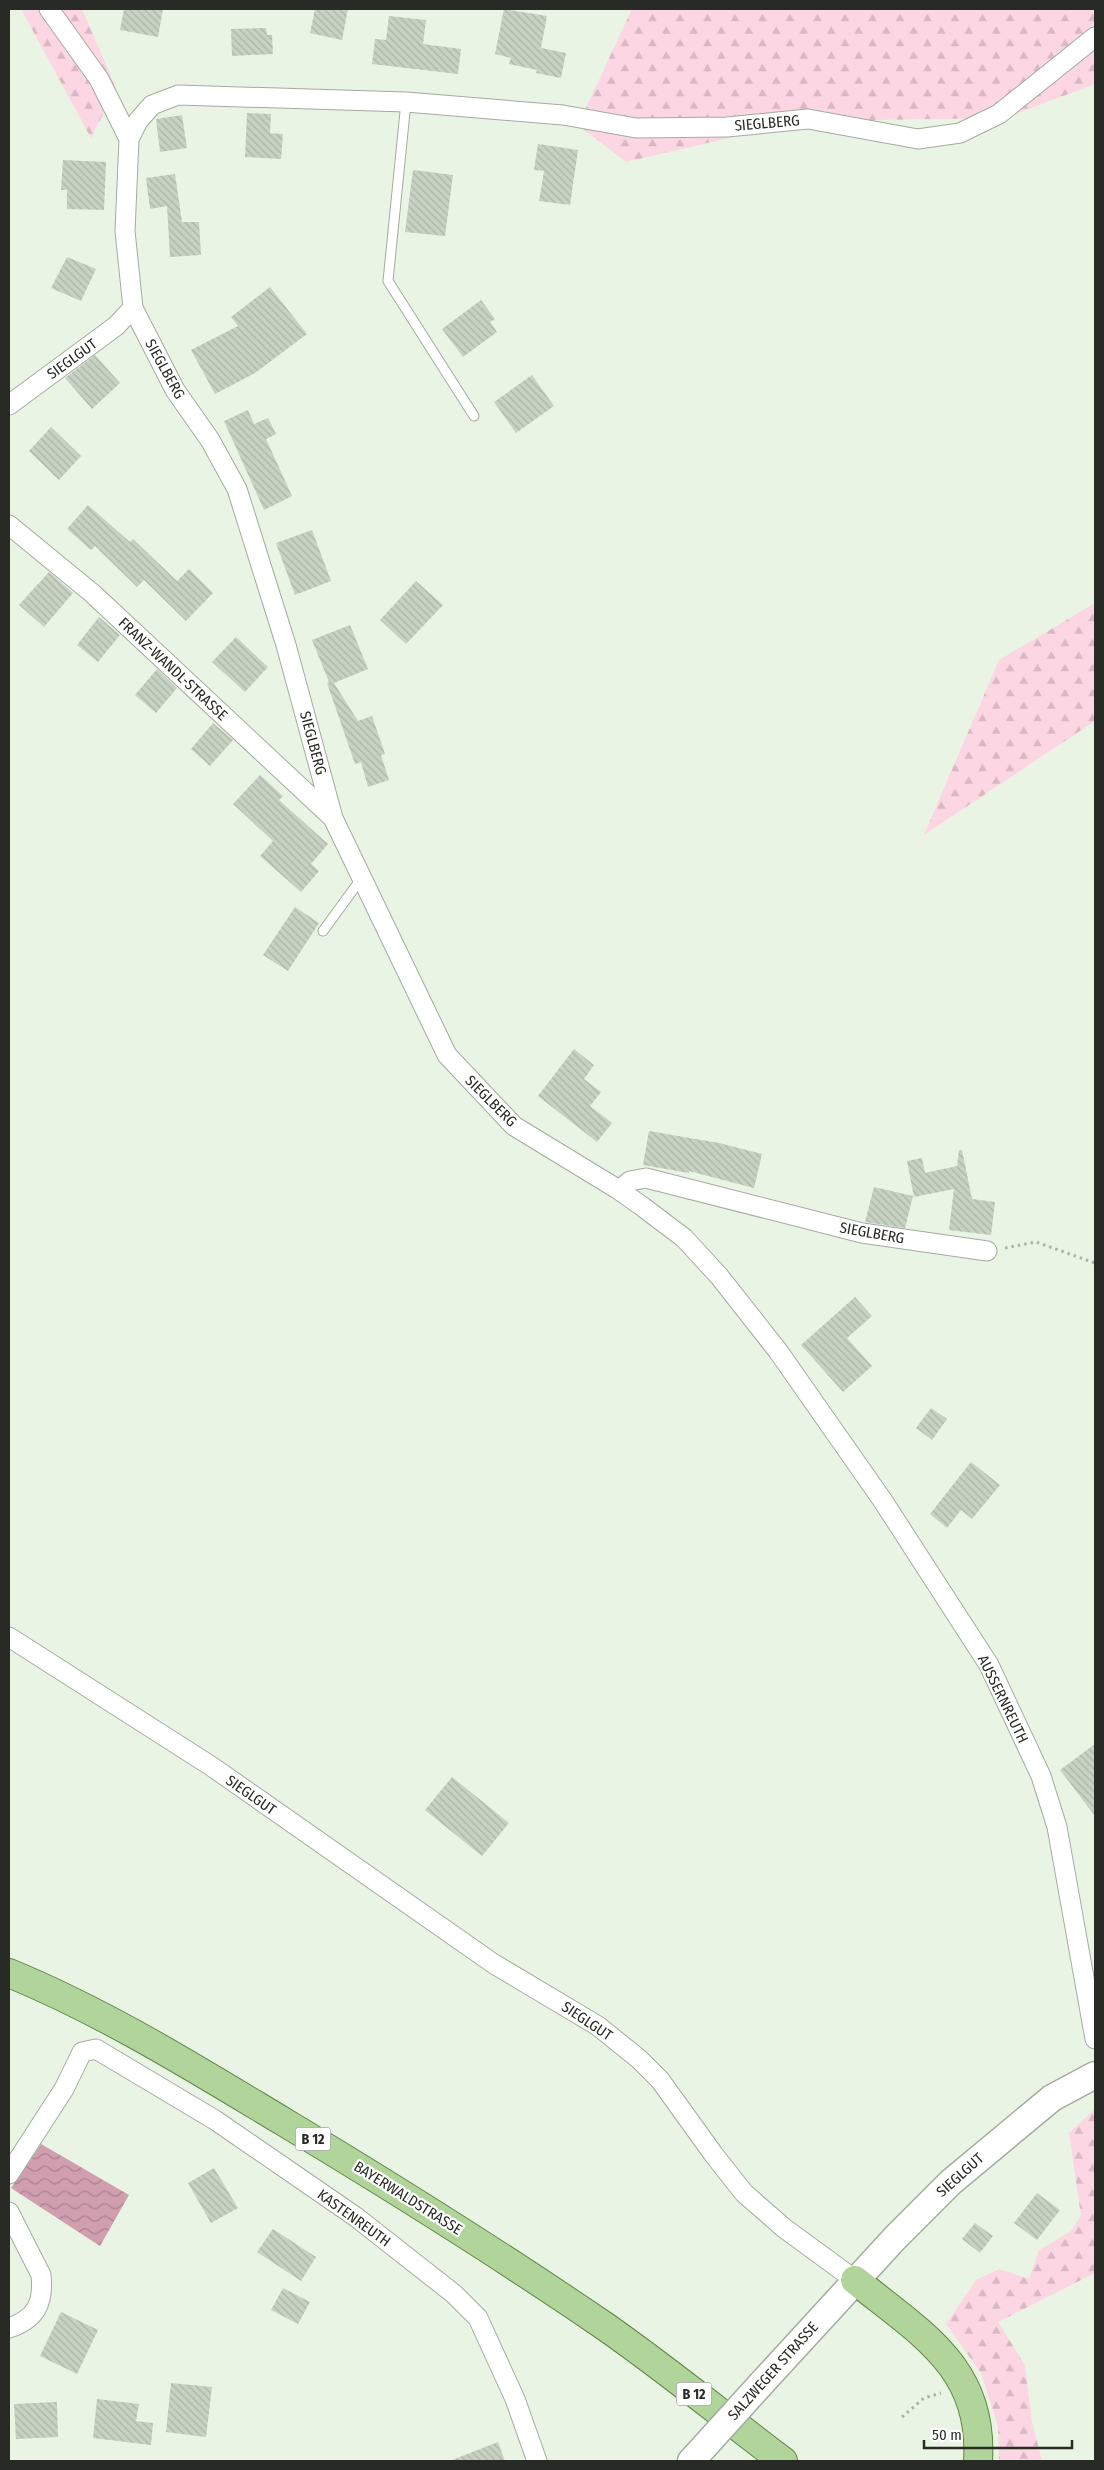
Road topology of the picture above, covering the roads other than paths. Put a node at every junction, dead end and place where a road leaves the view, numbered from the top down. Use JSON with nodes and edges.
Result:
{"nodes":[{"id":1,"x":49,"y":9,"type":"edge"},
{"id":2,"x":1095,"y":37,"type":"edge"},
{"id":3,"x":406,"y":102,"type":"junction"},
{"id":4,"x":128,"y":140,"type":"junction"},
{"id":5,"x":133,"y":308,"type":"junction"},
{"id":6,"x":9,"y":405,"type":"edge"},
{"id":7,"x":474,"y":416,"type":"dead end"},
{"id":8,"x":9,"y":524,"type":"edge"},
{"id":9,"x":333,"y":818,"type":"junction"},
{"id":10,"x":362,"y":878,"type":"junction"},
{"id":11,"x":323,"y":931,"type":"dead end"},
{"id":12,"x":619,"y":1190,"type":"junction"},
{"id":13,"x":987,"y":1251,"type":"road end"},
{"id":14,"x":9,"y":1637,"type":"edge"},
{"id":15,"x":9,"y":1973,"type":"edge"},
{"id":16,"x":1095,"y":2039,"type":"edge"},
{"id":17,"x":1095,"y":2075,"type":"edge"},
{"id":18,"x":9,"y":2174,"type":"edge"},
{"id":19,"x":9,"y":2212,"type":"edge"},
{"id":20,"x":856,"y":2280,"type":"junction"},
{"id":21,"x":9,"y":2328,"type":"edge"},
{"id":22,"x":697,"y":2454,"type":"edge"},
{"id":23,"x":537,"y":2461,"type":"edge"},
{"id":24,"x":783,"y":2461,"type":"edge"},
{"id":25,"x":978,"y":2461,"type":"edge"}],
"edges":[{"from":1,"to":4,"type":"street"},
{"from":2,"to":3,"type":"street","name":"SIEGLBERG"},
{"from":3,"to":4,"type":"street","name":"SIEGLBERG"},
{"from":3,"to":7,"type":"lane"},
{"from":4,"to":5,"type":"street","name":"SIEGLBERG"},
{"from":5,"to":6,"type":"street","name":"SIEGLGUT"},
{"from":5,"to":9,"type":"street","name":"SIEGLBERG"},
{"from":8,"to":9,"type":"street","name":"FRANZ-WANDL-STRASSE"},
{"from":9,"to":10,"type":"street","name":"SIEGLBERG"},
{"from":10,"to":11,"type":"lane"},
{"from":10,"to":12,"type":"street","name":"SIEGLBERG"},
{"from":12,"to":13,"type":"street","name":"SIEGLBERG"},
{"from":12,"to":16,"type":"street","name":"AUSSERNREUTH"},
{"from":14,"to":20,"type":"street","name":"SIEGLGUT"},
{"from":15,"to":24,"type":"main road","name":"BAYERWALDSTRASSE","number":"B 12"},
{"from":17,"to":20,"type":"street","name":"SIEGLGUT"},
{"from":18,"to":23,"type":"street","name":"KASTENREUTH"},
{"from":19,"to":21,"type":"street"},
{"from":20,"to":22,"type":"street","name":"SALZWEGER STRASSE","bridge":true},
{"from":20,"to":25,"type":"main road"}]}
